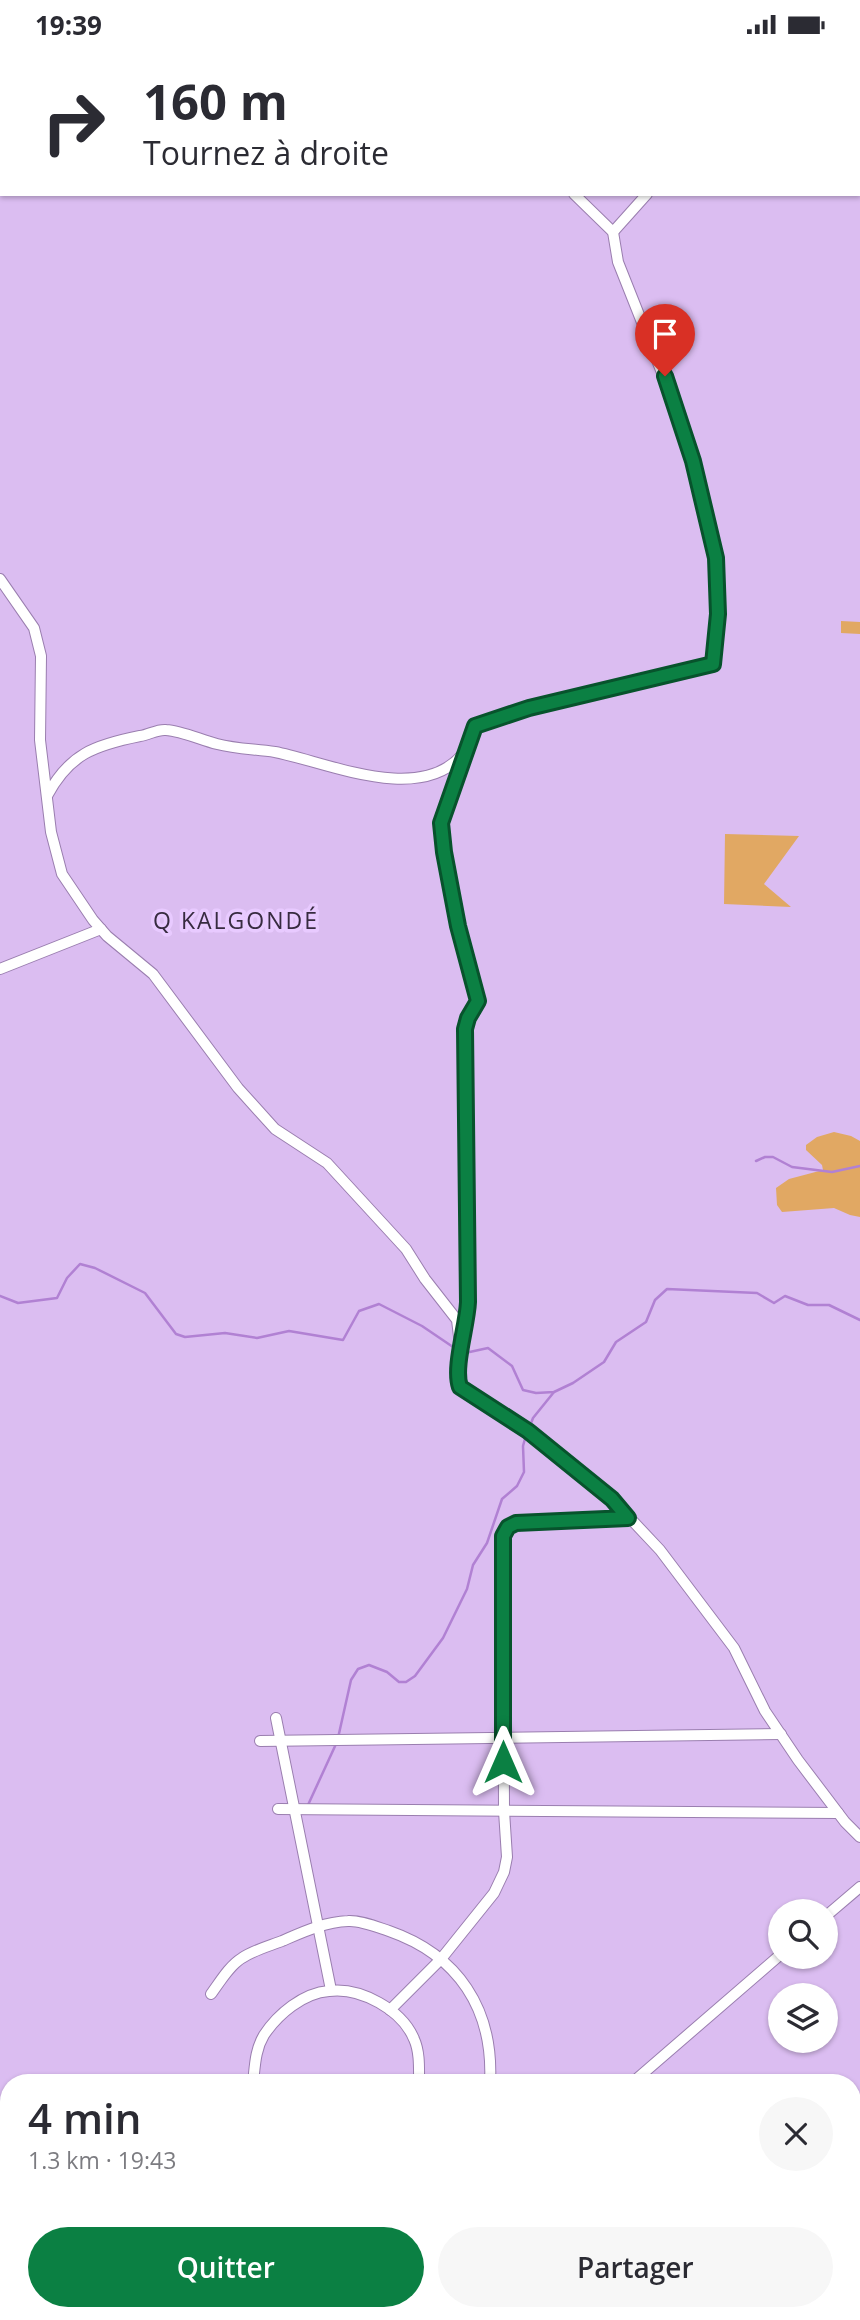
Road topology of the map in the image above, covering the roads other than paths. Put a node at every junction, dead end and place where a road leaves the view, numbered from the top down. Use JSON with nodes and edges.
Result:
{"nodes":[{"id":1,"x":577,"y":196,"type":"edge"},
{"id":2,"x":645,"y":196,"type":"edge"},
{"id":3,"x":613,"y":232,"type":"junction"},
{"id":4,"x":0,"y":579,"type":"edge"},
{"id":5,"x":465,"y":752,"type":"junction"},
{"id":6,"x":46,"y":797,"type":"junction"},
{"id":7,"x":101,"y":929,"type":"junction"},
{"id":8,"x":0,"y":969,"type":"edge"},
{"id":9,"x":460,"y":1343,"type":"junction"},
{"id":10,"x":628,"y":1518,"type":"junction"},
{"id":11,"x":276,"y":1718,"type":"dead end"},
{"id":12,"x":781,"y":1734,"type":"junction"},
{"id":13,"x":503,"y":1738,"type":"junction"},
{"id":14,"x":260,"y":1741,"type":"dead end"},
{"id":15,"x":281,"y":1741,"type":"junction"},
{"id":16,"x":278,"y":1809,"type":"dead end"},
{"id":17,"x":295,"y":1809,"type":"junction"},
{"id":18,"x":504,"y":1811,"type":"junction"},
{"id":19,"x":838,"y":1813,"type":"junction"},
{"id":20,"x":860,"y":1837,"type":"edge"},
{"id":21,"x":860,"y":1887,"type":"edge"},
{"id":22,"x":838,"y":1906,"type":"edge"},
{"id":23,"x":318,"y":1926,"type":"junction"},
{"id":24,"x":440,"y":1959,"type":"junction"},
{"id":25,"x":768,"y":1965,"type":"edge"},
{"id":26,"x":331,"y":1990,"type":"junction"},
{"id":27,"x":211,"y":1994,"type":"dead end"},
{"id":28,"x":390,"y":2010,"type":"junction"},
{"id":29,"x":254,"y":2074,"type":"edge"},
{"id":30,"x":419,"y":2074,"type":"edge"},
{"id":31,"x":490,"y":2074,"type":"edge"},
{"id":32,"x":642,"y":2074,"type":"edge"}],
"edges":[{"from":1,"to":3,"type":"street"},
{"from":2,"to":3,"type":"street"},
{"from":3,"to":5,"type":"street"},
{"from":4,"to":6,"type":"street"},
{"from":5,"to":6,"type":"street"},
{"from":5,"to":9,"type":"street"},
{"from":6,"to":7,"type":"street"},
{"from":7,"to":8,"type":"street"},
{"from":7,"to":9,"type":"street"},
{"from":9,"to":10,"type":"street"},
{"from":10,"to":12,"type":"street"},
{"from":10,"to":13,"type":"street"},
{"from":11,"to":15,"type":"street"},
{"from":12,"to":13,"type":"street"},
{"from":12,"to":19,"type":"street"},
{"from":13,"to":15,"type":"street"},
{"from":13,"to":18,"type":"street"},
{"from":14,"to":15,"type":"street"},
{"from":15,"to":17,"type":"street"},
{"from":16,"to":17,"type":"street"},
{"from":17,"to":18,"type":"street"},
{"from":17,"to":23,"type":"street"},
{"from":18,"to":19,"type":"street"},
{"from":18,"to":24,"type":"street"},
{"from":19,"to":20,"type":"street"},
{"from":21,"to":22,"type":"street"},
{"from":23,"to":24,"type":"street"},
{"from":23,"to":26,"type":"street"},
{"from":23,"to":27,"type":"street"},
{"from":24,"to":28,"type":"street"},
{"from":24,"to":31,"type":"street"},
{"from":25,"to":32,"type":"street"},
{"from":26,"to":28,"type":"street"},
{"from":26,"to":29,"type":"street"},
{"from":28,"to":30,"type":"street"}]}
